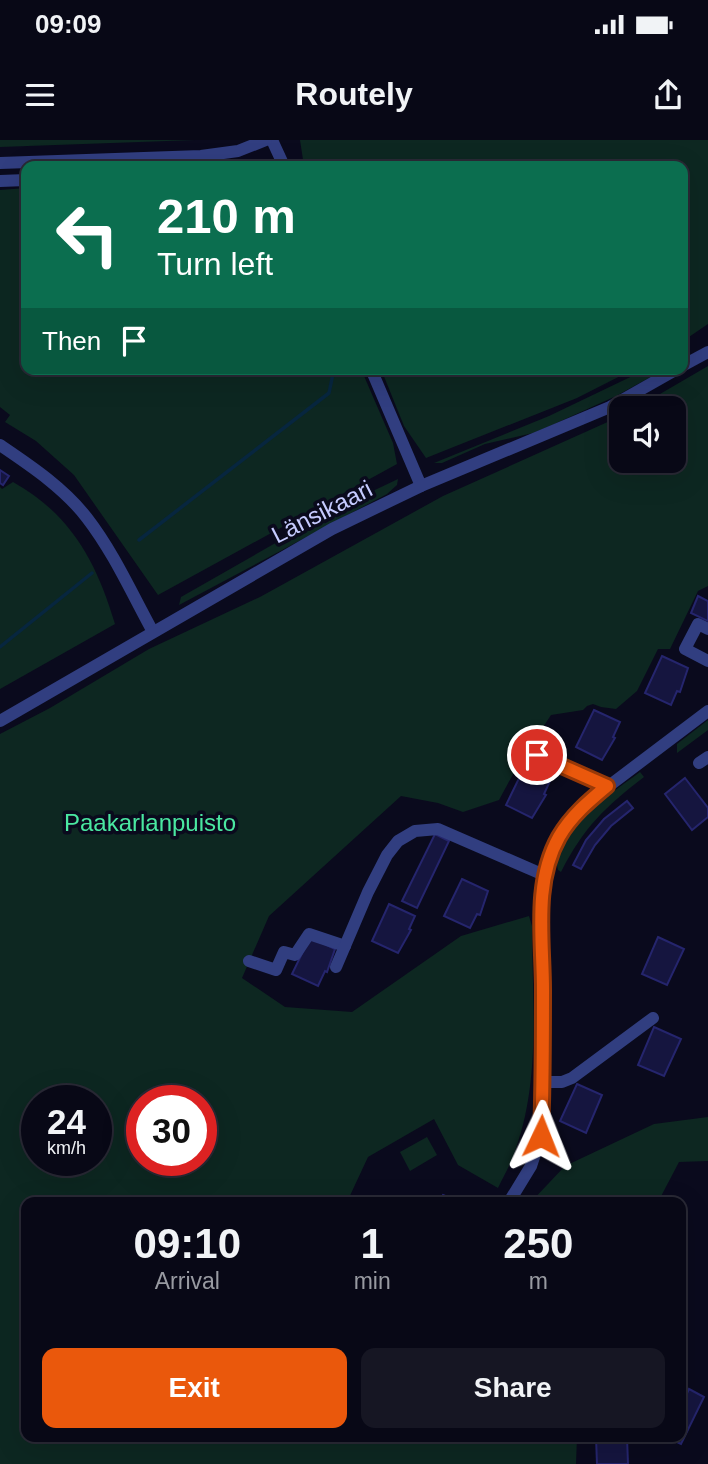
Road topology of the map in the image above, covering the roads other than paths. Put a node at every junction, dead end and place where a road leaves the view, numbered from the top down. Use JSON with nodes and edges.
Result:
{"nodes":[{"id":1,"x":266,"y":140,"type":"edge"},
{"id":2,"x":272,"y":140,"type":"edge"},
{"id":3,"x":57,"y":161,"type":"edge"},
{"id":4,"x":282,"y":161,"type":"edge"},
{"id":5,"x":21,"y":162,"type":"edge"},
{"id":6,"x":0,"y":163,"type":"edge"},
{"id":7,"x":21,"y":180,"type":"edge"},
{"id":8,"x":0,"y":181,"type":"edge"},
{"id":9,"x":708,"y":352,"type":"edge"},
{"id":10,"x":688,"y":363,"type":"edge"},
{"id":11,"x":374,"y":375,"type":"edge"},
{"id":12,"x":666,"y":375,"type":"edge"},
{"id":13,"x":0,"y":444,"type":"edge"},
{"id":14,"x":421,"y":486,"type":"junction"},
{"id":15,"x":708,"y":629,"type":"edge"},
{"id":16,"x":153,"y":632,"type":"junction"},
{"id":17,"x":708,"y":661,"type":"edge"},
{"id":18,"x":708,"y":711,"type":"edge"},
{"id":19,"x":0,"y":721,"type":"edge"},
{"id":20,"x":537,"y":755,"type":"dead end"},
{"id":21,"x":607,"y":786,"type":"junction"},
{"id":22,"x":544,"y":875,"type":"junction"},
{"id":23,"x":345,"y":946,"type":"junction"},
{"id":24,"x":249,"y":961,"type":"dead end"},
{"id":25,"x":336,"y":967,"type":"dead end"},
{"id":26,"x":653,"y":1018,"type":"dead end"},
{"id":27,"x":543,"y":1082,"type":"junction"},
{"id":28,"x":512,"y":1197,"type":"edge"}],
"edges":[{"from":1,"to":3,"type":"street"},
{"from":2,"to":4,"type":"street"},
{"from":5,"to":6,"type":"street"},
{"from":7,"to":8,"type":"street"},
{"from":9,"to":10,"type":"street"},
{"from":11,"to":14,"type":"street"},
{"from":12,"to":14,"type":"street","name":"Länsikaari"},
{"from":13,"to":16,"type":"street"},
{"from":14,"to":16,"type":"street","name":"Länsikaari"},
{"from":15,"to":17,"type":"street"},
{"from":16,"to":19,"type":"street","name":"Länsikaari"},
{"from":18,"to":21,"type":"street"},
{"from":20,"to":21,"type":"street"},
{"from":21,"to":22,"type":"street"},
{"from":22,"to":23,"type":"street"},
{"from":22,"to":27,"type":"street"},
{"from":23,"to":24,"type":"street"},
{"from":23,"to":25,"type":"street"},
{"from":26,"to":27,"type":"street"},
{"from":27,"to":28,"type":"street"}]}
